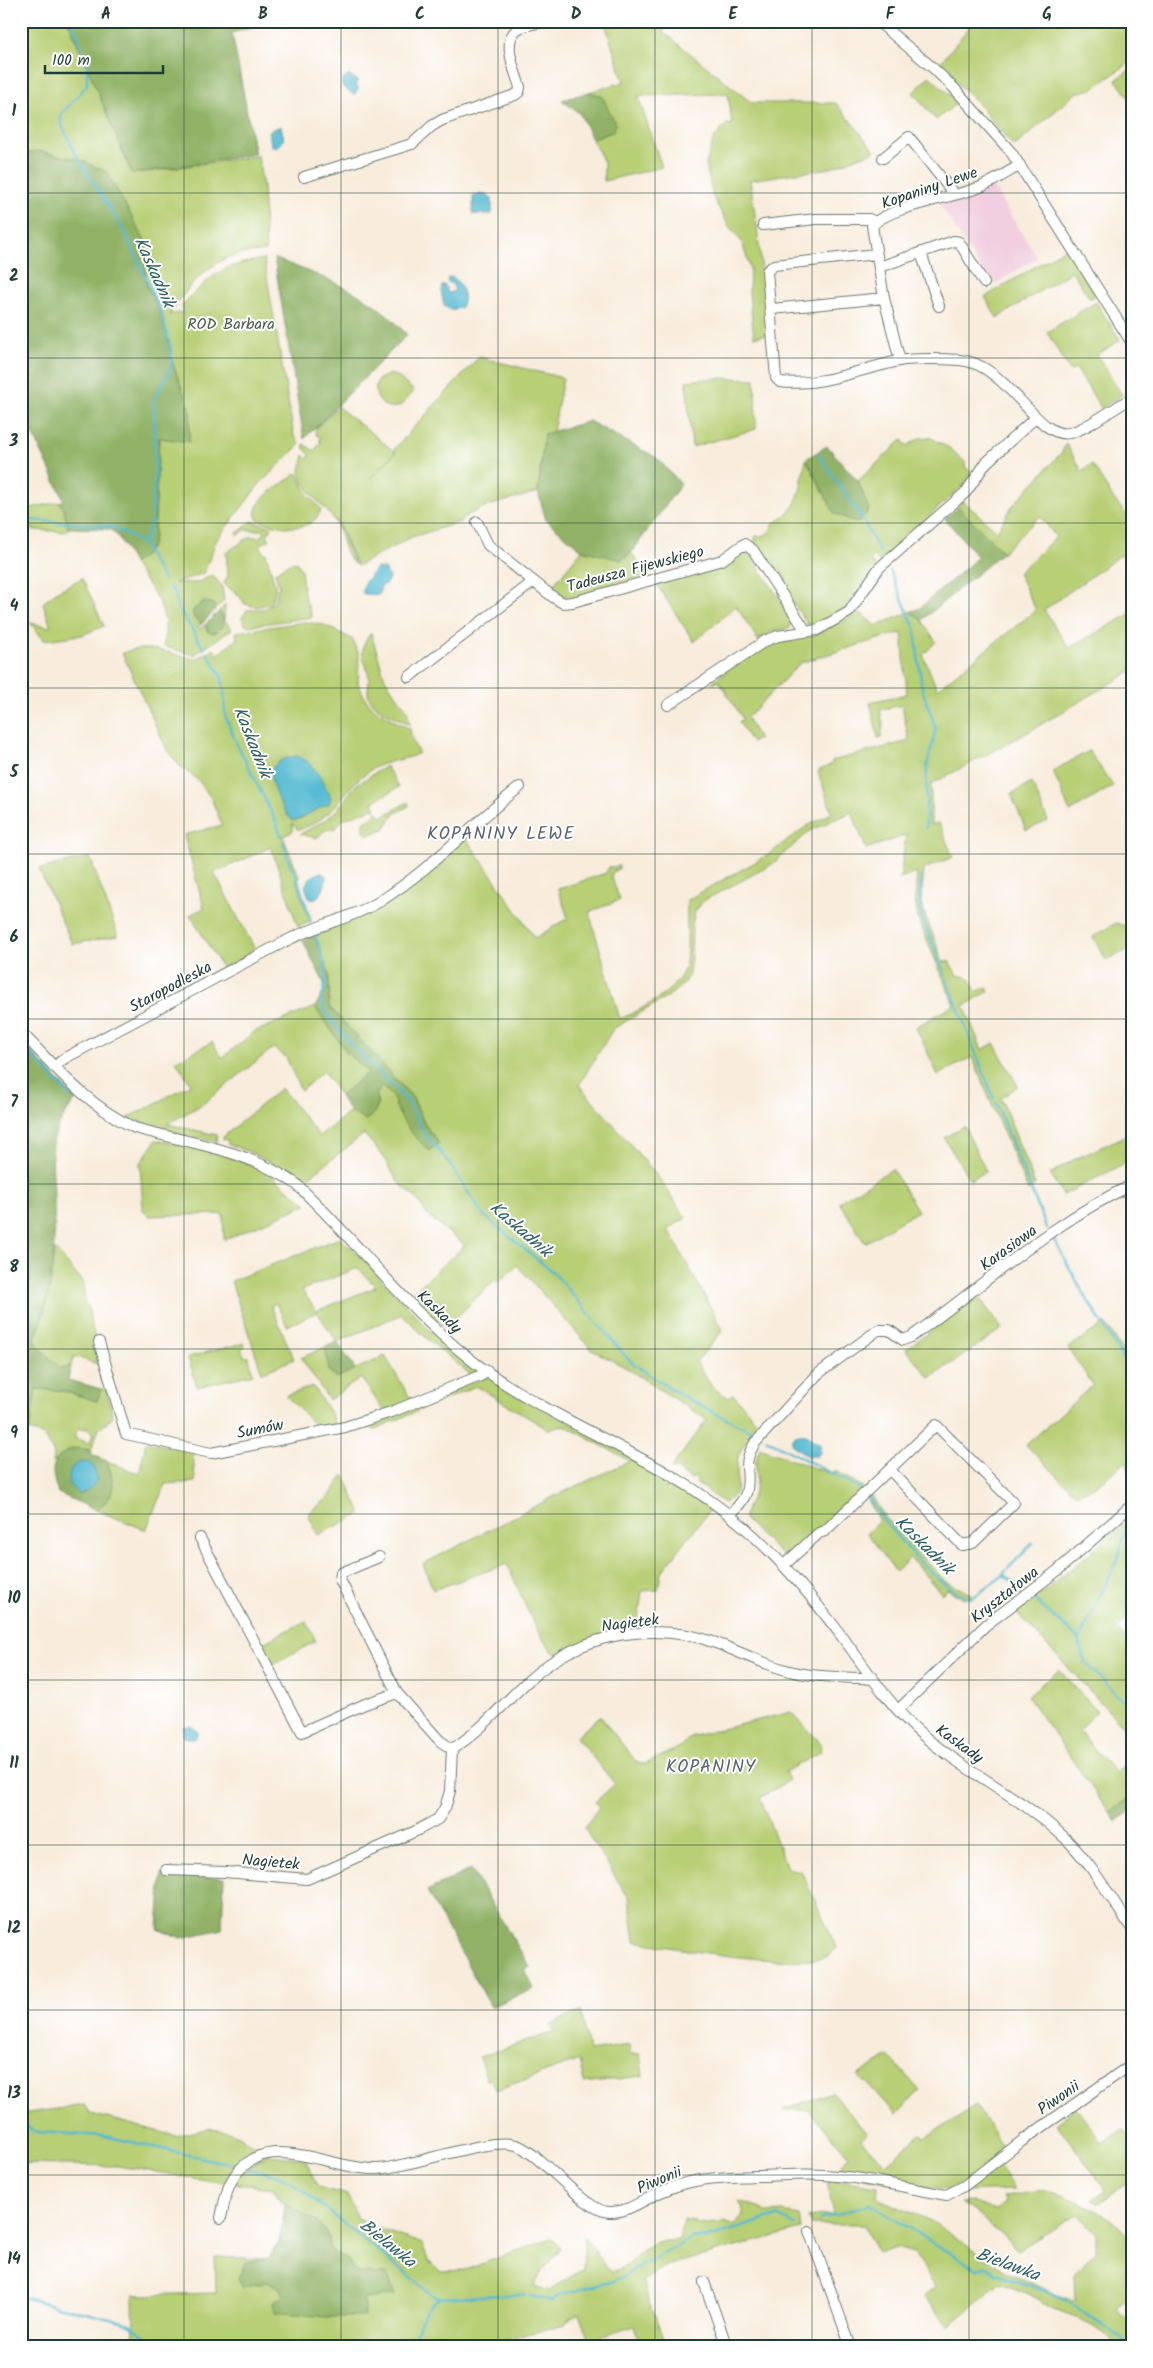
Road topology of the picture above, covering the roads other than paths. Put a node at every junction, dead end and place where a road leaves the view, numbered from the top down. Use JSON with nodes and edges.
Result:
{"nodes":[{"id":1,"x":549,"y":21,"type":"edge"},
{"id":2,"x":877,"y":21,"type":"edge"},
{"id":3,"x":883,"y":158,"type":"dead end"},
{"id":4,"x":1020,"y":165,"type":"junction"},
{"id":5,"x":304,"y":177,"type":"dead end"},
{"id":6,"x":954,"y":194,"type":"junction"},
{"id":7,"x":875,"y":222,"type":"junction"},
{"id":8,"x":763,"y":225,"type":"dead end"},
{"id":9,"x":922,"y":253,"type":"junction"},
{"id":10,"x":876,"y":254,"type":"junction"},
{"id":11,"x":879,"y":267,"type":"junction"},
{"id":12,"x":984,"y":284,"type":"dead end"},
{"id":13,"x":884,"y":298,"type":"junction"},
{"id":14,"x":939,"y":306,"type":"dead end"},
{"id":15,"x":772,"y":309,"type":"junction"},
{"id":16,"x":1132,"y":343,"type":"edge"},
{"id":17,"x":900,"y":361,"type":"junction"},
{"id":18,"x":1132,"y":398,"type":"edge"},
{"id":19,"x":1036,"y":416,"type":"junction"},
{"id":20,"x":477,"y":522,"type":"dead end"},
{"id":21,"x":533,"y":582,"type":"junction"},
{"id":22,"x":806,"y":631,"type":"junction"},
{"id":23,"x":409,"y":677,"type":"dead end"},
{"id":24,"x":668,"y":705,"type":"dead end"},
{"id":25,"x":520,"y":787,"type":"dead end"},
{"id":26,"x":21,"y":1032,"type":"edge"},
{"id":27,"x":54,"y":1067,"type":"junction"},
{"id":28,"x":1132,"y":1185,"type":"edge"},
{"id":29,"x":99,"y":1342,"type":"dead end"},
{"id":30,"x":487,"y":1371,"type":"junction"},
{"id":31,"x":890,"y":1470,"type":"junction"},
{"id":32,"x":1128,"y":1508,"type":"edge"},
{"id":33,"x":730,"y":1515,"type":"junction"},
{"id":34,"x":200,"y":1538,"type":"dead end"},
{"id":35,"x":379,"y":1557,"type":"dead end"},
{"id":36,"x":784,"y":1565,"type":"junction"},
{"id":37,"x":873,"y":1679,"type":"junction"},
{"id":38,"x":398,"y":1693,"type":"junction"},
{"id":39,"x":898,"y":1710,"type":"junction"},
{"id":40,"x":452,"y":1749,"type":"junction"},
{"id":41,"x":166,"y":1870,"type":"dead end"},
{"id":42,"x":1132,"y":1929,"type":"edge"},
{"id":43,"x":1132,"y":2064,"type":"edge"},
{"id":44,"x":221,"y":2218,"type":"dead end"},
{"id":45,"x":809,"y":2232,"type":"dead end"},
{"id":46,"x":704,"y":2282,"type":"dead end"},
{"id":47,"x":727,"y":2347,"type":"edge"},
{"id":48,"x":851,"y":2347,"type":"edge"}],
"edges":[{"from":1,"to":5,"type":"street"},
{"from":2,"to":4,"type":"street"},
{"from":3,"to":6,"type":"street"},
{"from":4,"to":6,"type":"street","name":"Kopaniny Lewe"},
{"from":4,"to":16,"type":"street"},
{"from":6,"to":7,"type":"street","name":"Kopaniny Lewe"},
{"from":7,"to":8,"type":"street","name":"Kopaniny Lewe"},
{"from":7,"to":10,"type":"street","name":"Kopaniny Lewe"},
{"from":9,"to":11,"type":"street"},
{"from":9,"to":12,"type":"street"},
{"from":9,"to":14,"type":"street"},
{"from":10,"to":11,"type":"street","name":"Kopaniny Lewe"},
{"from":10,"to":15,"type":"street"},
{"from":11,"to":13,"type":"street","name":"Kopaniny Lewe"},
{"from":13,"to":15,"type":"street"},
{"from":13,"to":17,"type":"street","name":"Kopaniny Lewe"},
{"from":15,"to":17,"type":"street"},
{"from":17,"to":19,"type":"street"},
{"from":18,"to":19,"type":"street"},
{"from":19,"to":22,"type":"street"},
{"from":20,"to":21,"type":"street","name":"Tadeusza Fijewskiego"},
{"from":21,"to":22,"type":"street","name":"Tadeusza Fijewskiego"},
{"from":21,"to":23,"type":"street"},
{"from":22,"to":24,"type":"street"},
{"from":25,"to":27,"type":"street","name":"Staropodleska"},
{"from":26,"to":27,"type":"street"},
{"from":27,"to":30,"type":"street","name":"Kaskady"},
{"from":28,"to":33,"type":"street","name":"Karasiowa"},
{"from":29,"to":30,"type":"street","name":"Sumów"},
{"from":30,"to":33,"type":"street","name":"Kaskady"},
{"from":31,"to":31,"type":"street"},
{"from":31,"to":36,"type":"street"},
{"from":32,"to":39,"type":"street","name":"Kryształowa"},
{"from":33,"to":36,"type":"street","name":"Kaskady"},
{"from":34,"to":38,"type":"street"},
{"from":35,"to":38,"type":"street"},
{"from":36,"to":37,"type":"street","name":"Kaskady"},
{"from":37,"to":39,"type":"street","name":"Kaskady"},
{"from":37,"to":40,"type":"street","name":"Nagietek"},
{"from":38,"to":40,"type":"street"},
{"from":39,"to":42,"type":"street","name":"Kaskady"},
{"from":40,"to":41,"type":"street","name":"Nagietek"},
{"from":43,"to":44,"type":"street","name":"Piwonii"},
{"from":45,"to":48,"type":"street"},
{"from":46,"to":47,"type":"street"}]}
